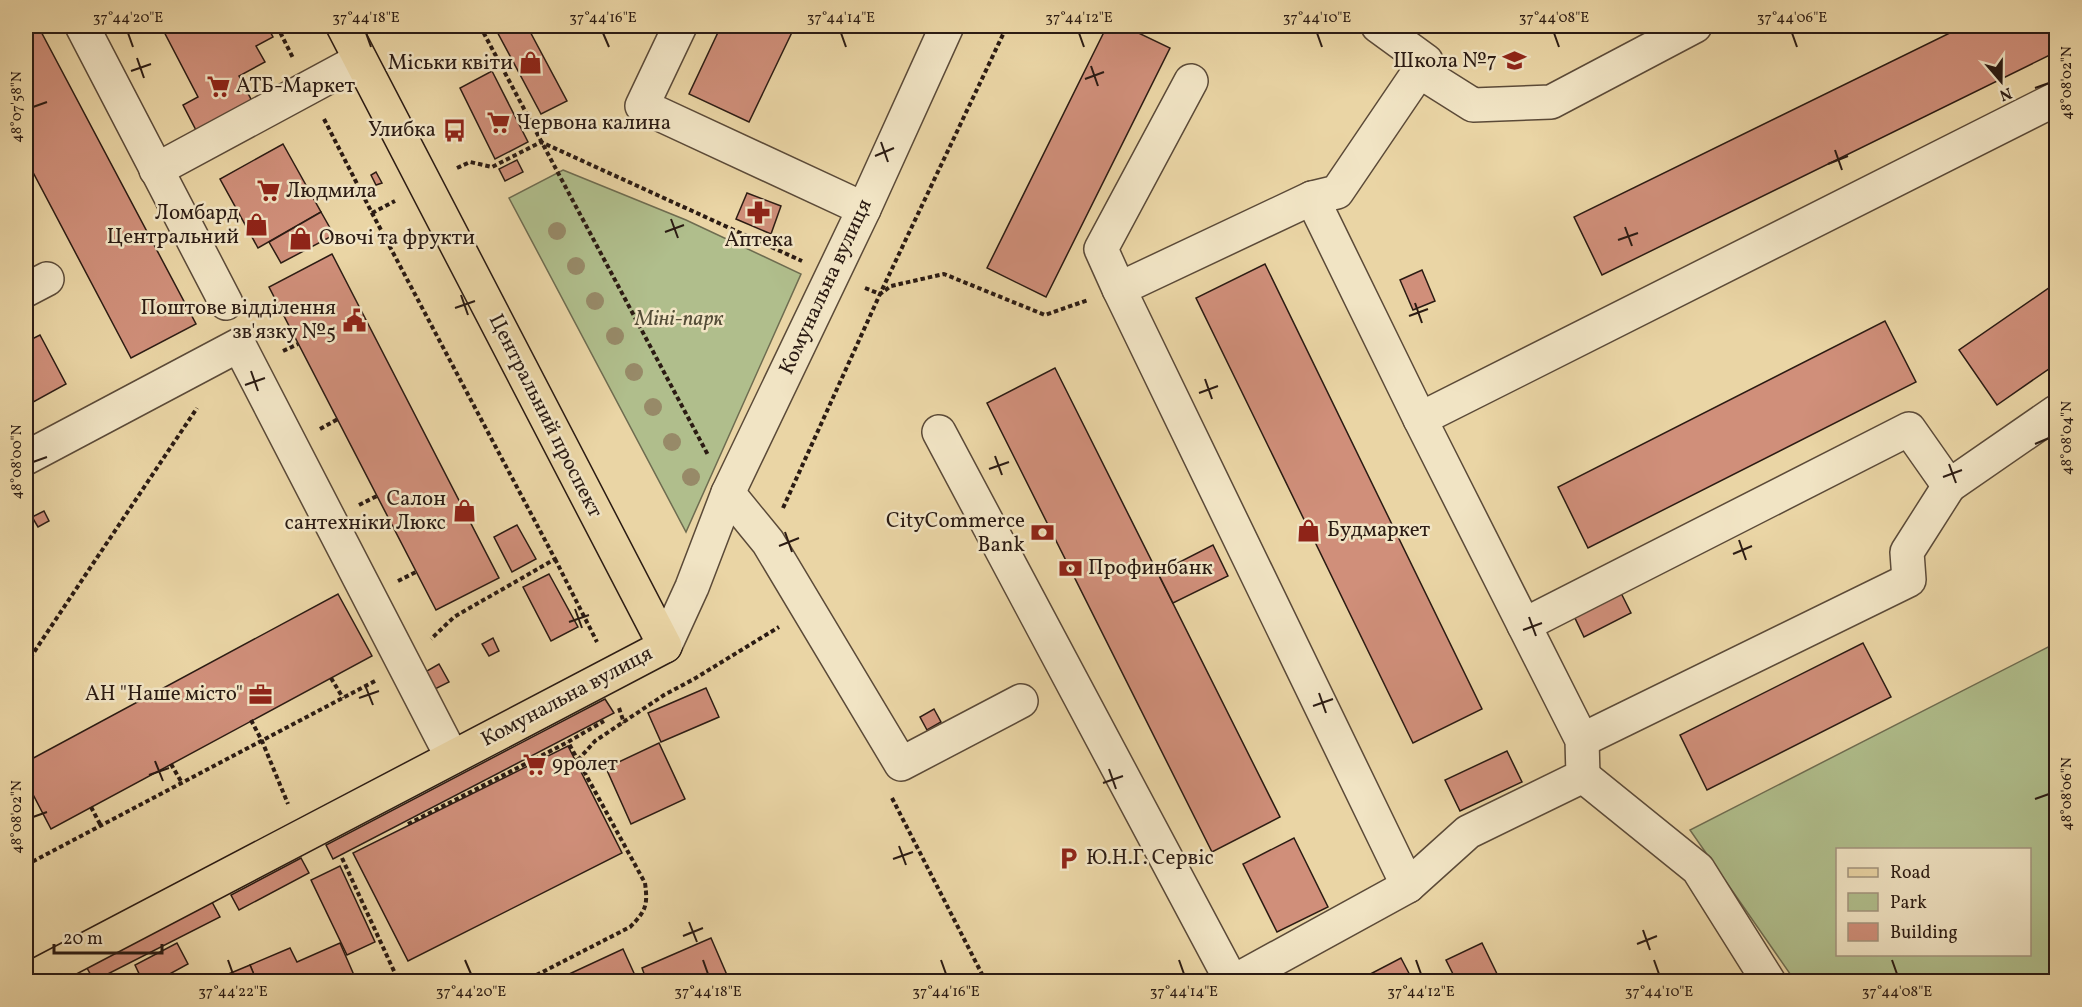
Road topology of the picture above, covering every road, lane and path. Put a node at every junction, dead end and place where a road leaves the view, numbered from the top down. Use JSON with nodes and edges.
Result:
{"nodes":[{"id":1,"x":82,"y":26,"type":"edge"},
{"id":2,"x":343,"y":26,"type":"edge"},
{"id":3,"x":480,"y":26,"type":"edge"},
{"id":4,"x":680,"y":26,"type":"edge"},
{"id":5,"x":947,"y":26,"type":"edge"},
{"id":6,"x":1007,"y":26,"type":"edge"},
{"id":7,"x":1378,"y":26,"type":"edge"},
{"id":8,"x":1695,"y":26,"type":"edge"},
{"id":9,"x":360,"y":60,"type":"junction"},
{"id":10,"x":1419,"y":71,"type":"junction"},
{"id":11,"x":1191,"y":81,"type":"dead end"},
{"id":12,"x":2056,"y":99,"type":"edge"},
{"id":13,"x":541,"y":142,"type":"junction"},
{"id":14,"x":156,"y":170,"type":"junction"},
{"id":15,"x":425,"y":185,"type":"junction"},
{"id":16,"x":1312,"y":198,"type":"junction"},
{"id":17,"x":864,"y":209,"type":"junction"},
{"id":18,"x":372,"y":213,"type":"dead end"},
{"id":19,"x":832,"y":275,"type":"junction"},
{"id":20,"x":1119,"y":289,"type":"junction"},
{"id":21,"x":880,"y":294,"type":"junction"},
{"id":22,"x":226,"y":303,"type":"dead end"},
{"id":23,"x":199,"y":405,"type":"dead end"},
{"id":24,"x":2056,"y":412,"type":"edge"},
{"id":25,"x":1420,"y":418,"type":"junction"},
{"id":26,"x":939,"y":432,"type":"dead end"},
{"id":27,"x":26,"y":458,"type":"edge"},
{"id":28,"x":1949,"y":486,"type":"junction"},
{"id":29,"x":728,"y":492,"type":"junction"},
{"id":30,"x":768,"y":542,"type":"junction"},
{"id":31,"x":555,"y":559,"type":"dead end"},
{"id":32,"x":785,"y":624,"type":"dead end"},
{"id":33,"x":1524,"y":625,"type":"junction"},
{"id":34,"x":665,"y":646,"type":"junction"},
{"id":35,"x":26,"y":663,"type":"edge"},
{"id":36,"x":612,"y":674,"type":"junction"},
{"id":37,"x":332,"y":678,"type":"dead end"},
{"id":38,"x":343,"y":698,"type":"dead end"},
{"id":39,"x":1020,"y":701,"type":"dead end"},
{"id":40,"x":251,"y":720,"type":"dead end"},
{"id":41,"x":624,"y":723,"type":"junction"},
{"id":42,"x":1582,"y":740,"type":"junction"},
{"id":43,"x":262,"y":741,"type":"dead end"},
{"id":44,"x":568,"y":742,"type":"dead end"},
{"id":45,"x":452,"y":757,"type":"junction"},
{"id":46,"x":578,"y":760,"type":"junction"},
{"id":47,"x":171,"y":764,"type":"dead end"},
{"id":48,"x":1583,"y":776,"type":"junction"},
{"id":49,"x":182,"y":783,"type":"dead end"},
{"id":50,"x":91,"y":807,"type":"dead end"},
{"id":51,"x":101,"y":826,"type":"dead end"},
{"id":52,"x":342,"y":858,"type":"dead end"},
{"id":53,"x":1408,"y":886,"type":"junction"},
{"id":54,"x":29,"y":980,"type":"edge"},
{"id":55,"x":399,"y":981,"type":"edge"},
{"id":56,"x":523,"y":981,"type":"edge"},
{"id":57,"x":1233,"y":981,"type":"edge"},
{"id":58,"x":1769,"y":981,"type":"edge"}],
"edges":[{"from":1,"to":14,"type":"street"},
{"from":2,"to":9,"type":"main road","name":"Центральний проспект"},
{"from":3,"to":13,"type":"path"},
{"from":4,"to":17,"type":"street"},
{"from":5,"to":17,"type":"street","name":"Комунальна вулиця"},
{"from":6,"to":21,"type":"path"},
{"from":7,"to":10,"type":"street"},
{"from":8,"to":10,"type":"street"},
{"from":9,"to":14,"type":"street"},
{"from":9,"to":15,"type":"main road","name":"Центральний проспект"},
{"from":10,"to":16,"type":"street"},
{"from":11,"to":20,"type":"street"},
{"from":12,"to":25,"type":"street"},
{"from":13,"to":15,"type":"path"},
{"from":13,"to":19,"type":"path"},
{"from":13,"to":29,"type":"path"},
{"from":14,"to":22,"type":"street"},
{"from":15,"to":18,"type":"path"},
{"from":15,"to":34,"type":"main road","name":"Центральний проспект"},
{"from":16,"to":20,"type":"street"},
{"from":16,"to":25,"type":"street"},
{"from":17,"to":19,"type":"street","name":"Комунальна вулиця"},
{"from":19,"to":21,"type":"path"},
{"from":19,"to":29,"type":"street","name":"Комунальна вулиця"},
{"from":20,"to":21,"type":"path"},
{"from":20,"to":53,"type":"street"},
{"from":21,"to":30,"type":"path"},
{"from":23,"to":35,"type":"path"},
{"from":24,"to":28,"type":"street"},
{"from":25,"to":33,"type":"street"},
{"from":26,"to":57,"type":"street"},
{"from":27,"to":45,"type":"street"},
{"from":28,"to":33,"type":"street"},
{"from":28,"to":42,"type":"street"},
{"from":29,"to":30,"type":"street"},
{"from":29,"to":34,"type":"street","name":"Комунальна вулиця"},
{"from":30,"to":39,"type":"street"},
{"from":31,"to":36,"type":"path"},
{"from":32,"to":41,"type":"path"},
{"from":33,"to":42,"type":"street"},
{"from":34,"to":36,"type":"main road","name":"Комунальна вулиця"},
{"from":36,"to":41,"type":"path"},
{"from":36,"to":45,"type":"main road","name":"Комунальна вулиця"},
{"from":37,"to":38,"type":"path"},
{"from":40,"to":43,"type":"path"},
{"from":41,"to":46,"type":"path"},
{"from":42,"to":48,"type":"street"},
{"from":44,"to":46,"type":"path"},
{"from":45,"to":54,"type":"main road","name":"Комунальна вулиця"},
{"from":46,"to":56,"type":"path"},
{"from":47,"to":49,"type":"path"},
{"from":48,"to":53,"type":"street"},
{"from":48,"to":58,"type":"street"},
{"from":50,"to":51,"type":"path"},
{"from":52,"to":55,"type":"path"},
{"from":53,"to":57,"type":"street"}]}
